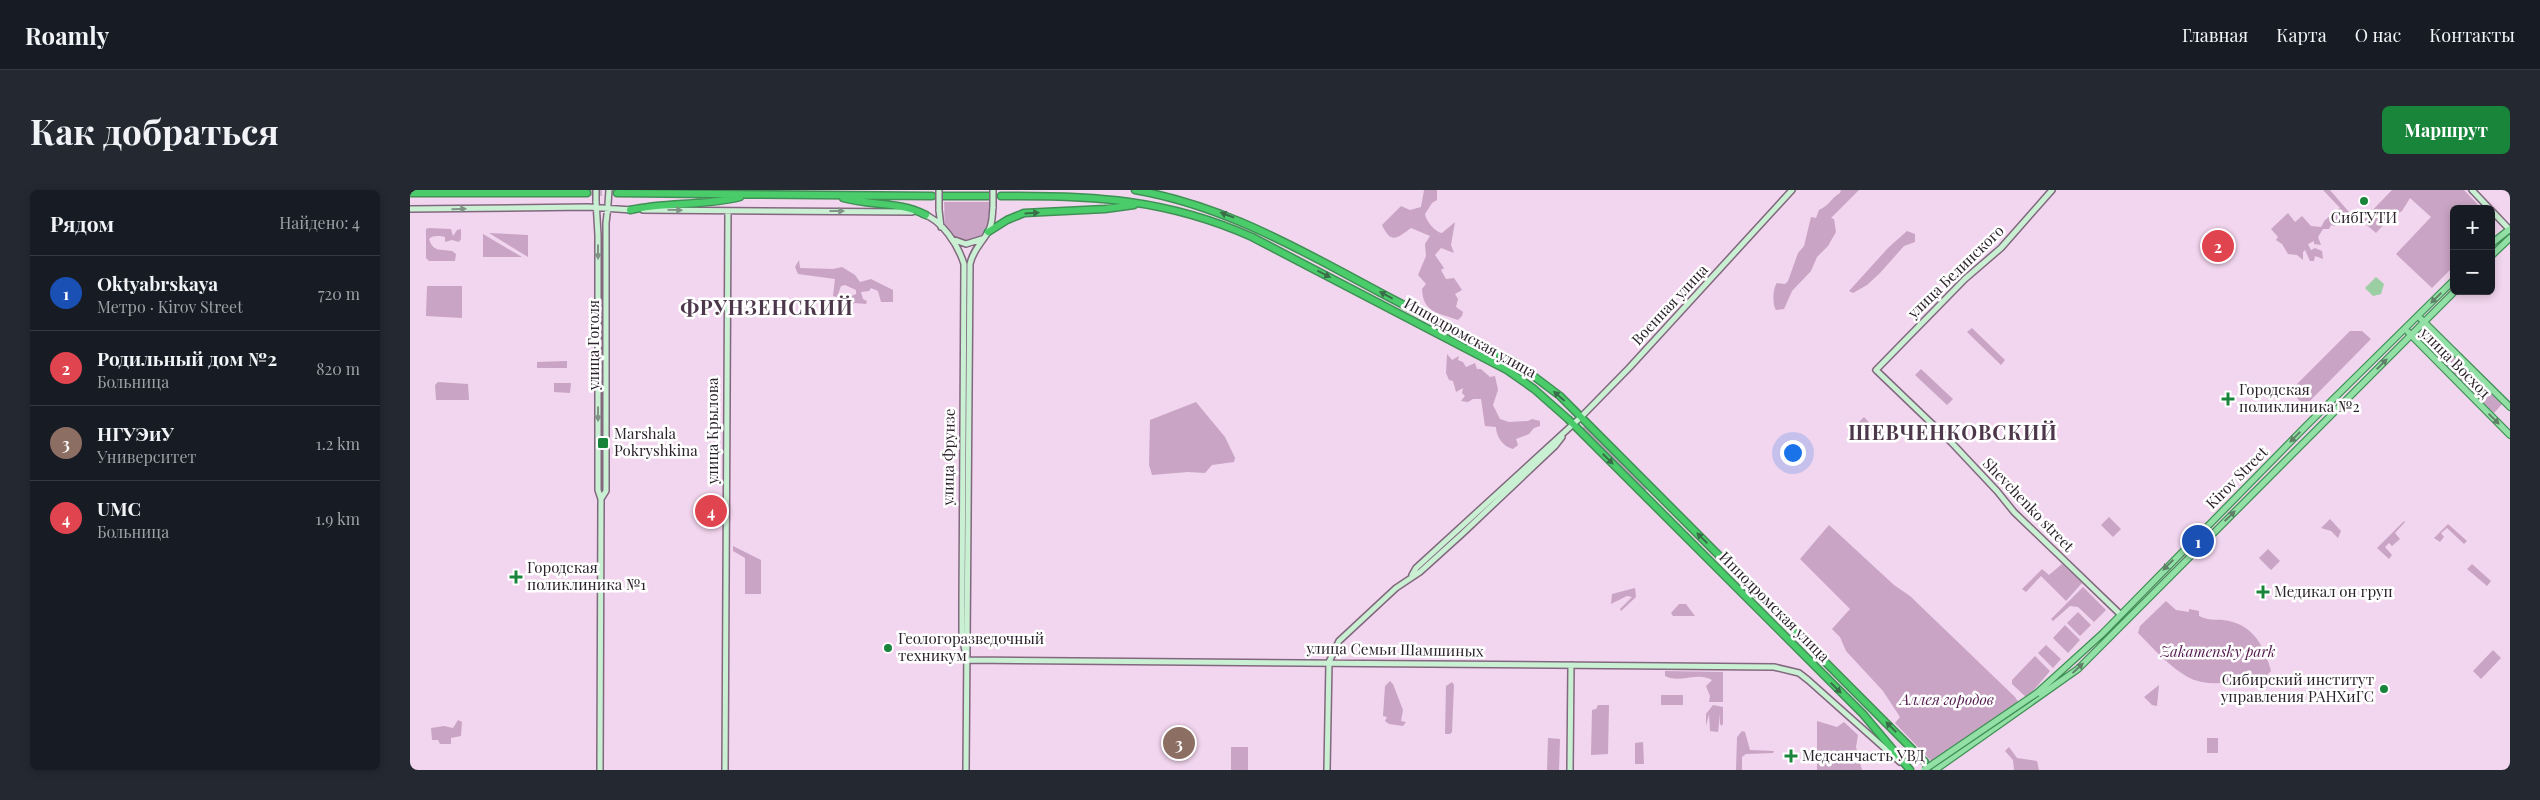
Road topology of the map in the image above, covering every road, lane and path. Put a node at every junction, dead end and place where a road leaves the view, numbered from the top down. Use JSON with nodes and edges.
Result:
{"nodes":[{"id":1,"x":596,"y":190,"type":"edge"},
{"id":2,"x":609,"y":190,"type":"edge"},
{"id":3,"x":939,"y":190,"type":"edge"},
{"id":4,"x":1135,"y":190,"type":"edge"},
{"id":5,"x":1792,"y":190,"type":"edge"},
{"id":6,"x":2052,"y":190,"type":"edge"},
{"id":7,"x":2472,"y":190,"type":"edge"},
{"id":8,"x":410,"y":193,"type":"edge"},
{"id":9,"x":587,"y":193,"type":"dead end"},
{"id":10,"x":617,"y":193,"type":"dead end"},
{"id":11,"x":992,"y":193,"type":"edge"},
{"id":12,"x":750,"y":195,"type":"junction"},
{"id":13,"x":834,"y":196,"type":"junction"},
{"id":14,"x":932,"y":196,"type":"dead end"},
{"id":15,"x":943,"y":196,"type":"dead end"},
{"id":16,"x":1001,"y":196,"type":"dead end"},
{"id":17,"x":1147,"y":203,"type":"junction"},
{"id":18,"x":2486,"y":205,"type":"edge"},
{"id":19,"x":608,"y":206,"type":"junction"},
{"id":20,"x":596,"y":208,"type":"junction"},
{"id":21,"x":410,"y":209,"type":"edge"},
{"id":22,"x":630,"y":210,"type":"junction"},
{"id":23,"x":728,"y":211,"type":"junction"},
{"id":24,"x":926,"y":215,"type":"junction"},
{"id":25,"x":2495,"y":215,"type":"edge"},
{"id":26,"x":941,"y":227,"type":"junction"},
{"id":27,"x":2510,"y":230,"type":"edge"},
{"id":28,"x":988,"y":232,"type":"junction"},
{"id":29,"x":983,"y":238,"type":"junction"},
{"id":30,"x":2510,"y":238,"type":"edge"},
{"id":31,"x":952,"y":239,"type":"junction"},
{"id":32,"x":2495,"y":241,"type":"edge"},
{"id":33,"x":2495,"y":252,"type":"edge"},
{"id":34,"x":967,"y":264,"type":"junction"},
{"id":35,"x":2450,"y":284,"type":"edge"},
{"id":36,"x":2451,"y":295,"type":"edge"},
{"id":37,"x":2418,"y":316,"type":"junction"},
{"id":38,"x":2423,"y":322,"type":"junction"},
{"id":39,"x":2404,"y":328,"type":"junction"},
{"id":40,"x":2410,"y":335,"type":"junction"},
{"id":41,"x":1502,"y":356,"type":"junction"},
{"id":42,"x":1498,"y":365,"type":"junction"},
{"id":43,"x":1876,"y":370,"type":"joint"},
{"id":44,"x":2510,"y":408,"type":"edge"},
{"id":45,"x":1581,"y":417,"type":"junction"},
{"id":46,"x":1574,"y":424,"type":"junction"},
{"id":47,"x":2510,"y":435,"type":"edge"},
{"id":48,"x":601,"y":499,"type":"junction"},
{"id":49,"x":2120,"y":614,"type":"junction"},
{"id":50,"x":966,"y":660,"type":"junction"},
{"id":51,"x":1329,"y":662,"type":"junction"},
{"id":52,"x":1571,"y":664,"type":"junction"},
{"id":53,"x":2038,"y":695,"type":"junction"},
{"id":54,"x":1925,"y":762,"type":"dead end"},
{"id":55,"x":600,"y":770,"type":"edge"},
{"id":56,"x":725,"y":770,"type":"edge"},
{"id":57,"x":966,"y":770,"type":"edge"},
{"id":58,"x":1327,"y":770,"type":"edge"},
{"id":59,"x":1570,"y":770,"type":"edge"},
{"id":60,"x":1910,"y":770,"type":"edge"},
{"id":61,"x":1924,"y":770,"type":"edge"},
{"id":62,"x":1935,"y":770,"type":"edge"}],
"edges":[{"from":1,"to":20,"type":"street","name":"улица Гоголя","bridge":true},
{"from":2,"to":19,"type":"street","name":"улица Гоголя","bridge":true},
{"from":3,"to":26,"type":"street","bridge":true},
{"from":41,"to":4,"type":"highway","name":"Ипподромская улица","one_way":true},
{"from":5,"to":45,"type":"street","name":"Военная улица"},
{"from":6,"to":43,"type":"street","name":"улица Белинского"},
{"from":7,"to":18,"type":"street"},
{"from":8,"to":9,"type":"highway"},
{"from":10,"to":12,"type":"highway"},
{"from":11,"to":15,"type":"highway"},
{"from":11,"to":28,"type":"street","bridge":true},
{"from":12,"to":13,"type":"highway"},
{"from":12,"to":22,"type":"highway"},
{"from":13,"to":14,"type":"highway"},
{"from":13,"to":24,"type":"highway"},
{"from":16,"to":17,"type":"highway","name":"Ипподромская улица"},
{"from":28,"to":17,"type":"highway","one_way":true},
{"from":17,"to":42,"type":"highway","name":"Ипподромская улица","one_way":true},
{"from":19,"to":20,"type":"street"},
{"from":19,"to":22,"type":"street"},
{"from":19,"to":48,"type":"street","name":"улица Гоголя"},
{"from":21,"to":20,"type":"street","one_way":true},
{"from":20,"to":48,"type":"street","name":"улица Гоголя","one_way":true},
{"from":22,"to":23,"type":"street","one_way":true},
{"from":23,"to":24,"type":"street","one_way":true},
{"from":23,"to":56,"type":"street","name":"улица Крылова"},
{"from":24,"to":26,"type":"street"},
{"from":25,"to":27,"type":"street"},
{"from":26,"to":31,"type":"street"},
{"from":27,"to":32,"type":"main road"},
{"from":28,"to":29,"type":"street"},
{"from":29,"to":31,"type":"street"},
{"from":29,"to":34,"type":"street"},
{"from":30,"to":33,"type":"main road"},
{"from":31,"to":34,"type":"street"},
{"from":34,"to":50,"type":"street","name":"улица Фрунзе"},
{"from":35,"to":37,"type":"main road","name":"Kirov Street","one_way":true},
{"from":36,"to":38,"type":"main road","name":"Kirov Street"},
{"from":37,"to":38,"type":"main road","name":"улица Восход"},
{"from":37,"to":39,"type":"main road","name":"Kirov Street"},
{"from":38,"to":40,"type":"main road","name":"Kirov Street"},
{"from":38,"to":44,"type":"main road","name":"улица Восход"},
{"from":39,"to":40,"type":"main road","name":"улица Восход"},
{"from":39,"to":49,"type":"main road","name":"Kirov Street","one_way":true},
{"from":40,"to":47,"type":"main road","name":"улица Восход","one_way":true},
{"from":53,"to":40,"type":"main road","name":"Kirov Street","one_way":true},
{"from":41,"to":42,"type":"highway"},
{"from":45,"to":41,"type":"highway","name":"Ипподромская улица","one_way":true},
{"from":42,"to":46,"type":"highway","name":"Ипподромская улица"},
{"from":43,"to":49,"type":"street","name":"Shevchenko street"},
{"from":45,"to":46,"type":"street","name":"Военная улица"},
{"from":54,"to":45,"type":"highway","name":"Ипподромская улица","one_way":true},
{"from":46,"to":51,"type":"street","name":"Военная улица"},
{"from":46,"to":60,"type":"highway","name":"Ипподромская улица","one_way":true},
{"from":48,"to":55,"type":"street","name":"улица Гоголя"},
{"from":49,"to":53,"type":"main road","name":"Kirov Street"},
{"from":50,"to":51,"type":"street","name":"улица Семьи Шамшиных"},
{"from":50,"to":57,"type":"street","name":"улица Фрунзе"},
{"from":51,"to":52,"type":"street","name":"улица Семьи Шамшиных"},
{"from":51,"to":58,"type":"street"},
{"from":52,"to":59,"type":"street"},
{"from":52,"to":60,"type":"street","name":"улица Семьи Шамшиных"},
{"from":53,"to":61,"type":"main road","bridge":true},
{"from":53,"to":62,"type":"main road"}]}
